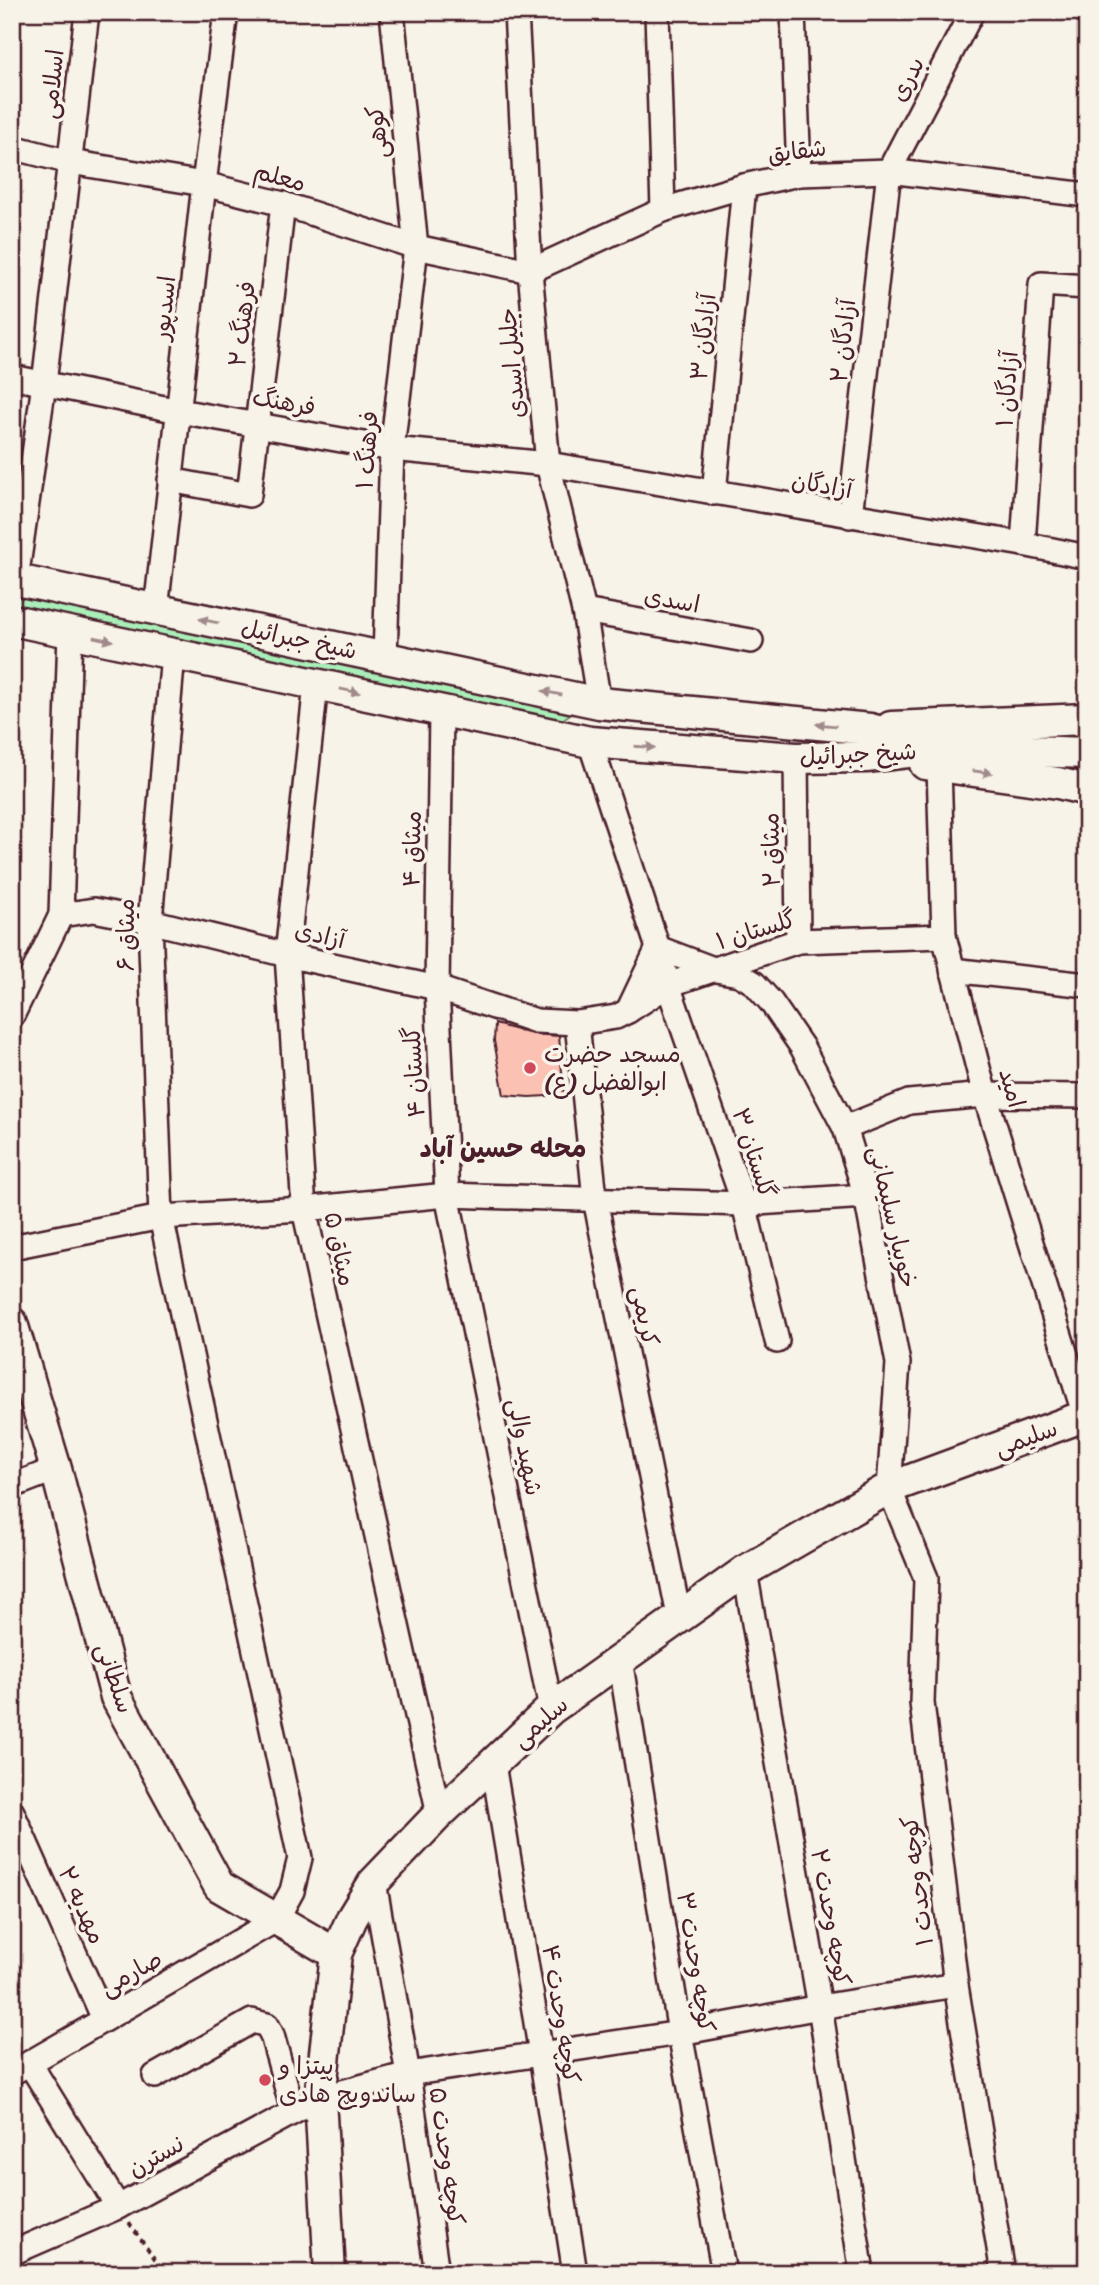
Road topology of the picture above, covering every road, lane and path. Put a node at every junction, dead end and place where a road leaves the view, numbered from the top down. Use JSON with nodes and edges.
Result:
{"nodes":[{"id":1,"x":87,"y":12,"type":"edge"},
{"id":2,"x":226,"y":12,"type":"edge"},
{"id":3,"x":392,"y":12,"type":"edge"},
{"id":4,"x":516,"y":12,"type":"edge"},
{"id":5,"x":657,"y":12,"type":"edge"},
{"id":6,"x":793,"y":12,"type":"edge"},
{"id":7,"x":972,"y":12,"type":"edge"},
{"id":8,"x":12,"y":147,"type":"edge"},
{"id":9,"x":70,"y":162,"type":"junction"},
{"id":10,"x":889,"y":171,"type":"junction"},
{"id":11,"x":799,"y":174,"type":"junction"},
{"id":12,"x":204,"y":184,"type":"junction"},
{"id":13,"x":744,"y":186,"type":"junction"},
{"id":14,"x":1087,"y":195,"type":"edge"},
{"id":15,"x":283,"y":204,"type":"junction"},
{"id":16,"x":663,"y":210,"type":"junction"},
{"id":17,"x":415,"y":247,"type":"junction"},
{"id":18,"x":530,"y":271,"type":"junction"},
{"id":19,"x":1087,"y":287,"type":"edge"},
{"id":20,"x":12,"y":377,"type":"edge"},
{"id":21,"x":44,"y":384,"type":"junction"},
{"id":22,"x":179,"y":411,"type":"junction"},
{"id":23,"x":257,"y":424,"type":"junction"},
{"id":24,"x":392,"y":449,"type":"junction"},
{"id":25,"x":548,"y":464,"type":"junction"},
{"id":26,"x":170,"y":480,"type":"junction"},
{"id":27,"x":714,"y":494,"type":"junction"},
{"id":28,"x":850,"y":516,"type":"junction"},
{"id":29,"x":1023,"y":544,"type":"junction"},
{"id":30,"x":1087,"y":557,"type":"edge"},
{"id":31,"x":14,"y":580,"type":"edge"},
{"id":32,"x":156,"y":610,"type":"junction"},
{"id":33,"x":584,"y":611,"type":"junction"},
{"id":34,"x":12,"y":620,"type":"edge"},
{"id":35,"x":70,"y":632,"type":"junction"},
{"id":36,"x":751,"y":641,"type":"dead end"},
{"id":37,"x":173,"y":654,"type":"junction"},
{"id":38,"x":385,"y":657,"type":"junction"},
{"id":39,"x":316,"y":684,"type":"junction"},
{"id":40,"x":599,"y":704,"type":"junction"},
{"id":41,"x":441,"y":711,"type":"junction"},
{"id":42,"x":1087,"y":719,"type":"edge"},
{"id":43,"x":590,"y":742,"type":"junction"},
{"id":44,"x":868,"y":743,"type":"junction"},
{"id":45,"x":1087,"y":753,"type":"edge"},
{"id":46,"x":940,"y":757,"type":"junction"},
{"id":47,"x":796,"y":758,"type":"junction"},
{"id":48,"x":1087,"y":790,"type":"edge"},
{"id":49,"x":61,"y":915,"type":"junction"},
{"id":50,"x":150,"y":921,"type":"junction"},
{"id":51,"x":944,"y":936,"type":"junction"},
{"id":52,"x":798,"y":941,"type":"junction"},
{"id":53,"x":659,"y":948,"type":"junction"},
{"id":54,"x":287,"y":955,"type":"junction"},
{"id":55,"x":716,"y":970,"type":"junction"},
{"id":56,"x":952,"y":970,"type":"junction"},
{"id":57,"x":668,"y":985,"type":"junction"},
{"id":58,"x":1087,"y":985,"type":"edge"},
{"id":59,"x":437,"y":988,"type":"junction"},
{"id":60,"x":628,"y":1012,"type":"junction"},
{"id":61,"x":12,"y":1016,"type":"edge"},
{"id":62,"x":577,"y":1023,"type":"junction"},
{"id":63,"x":985,"y":1095,"type":"junction"},
{"id":64,"x":1087,"y":1096,"type":"edge"},
{"id":65,"x":845,"y":1128,"type":"junction"},
{"id":66,"x":447,"y":1195,"type":"junction"},
{"id":67,"x":866,"y":1196,"type":"junction"},
{"id":68,"x":596,"y":1199,"type":"junction"},
{"id":69,"x":744,"y":1204,"type":"junction"},
{"id":70,"x":304,"y":1209,"type":"junction"},
{"id":71,"x":161,"y":1217,"type":"junction"},
{"id":72,"x":12,"y":1247,"type":"edge"},
{"id":73,"x":12,"y":1323,"type":"edge"},
{"id":74,"x":778,"y":1341,"type":"dead end"},
{"id":75,"x":1086,"y":1415,"type":"edge"},
{"id":76,"x":56,"y":1469,"type":"junction"},
{"id":77,"x":12,"y":1486,"type":"edge"},
{"id":78,"x":889,"y":1488,"type":"junction"},
{"id":79,"x":745,"y":1571,"type":"junction"},
{"id":80,"x":679,"y":1616,"type":"junction"},
{"id":81,"x":620,"y":1659,"type":"junction"},
{"id":82,"x":551,"y":1709,"type":"junction"},
{"id":83,"x":493,"y":1764,"type":"junction"},
{"id":84,"x":12,"y":1812,"type":"edge"},
{"id":85,"x":439,"y":1815,"type":"junction"},
{"id":86,"x":374,"y":1882,"type":"junction"},
{"id":87,"x":276,"y":1920,"type":"junction"},
{"id":88,"x":336,"y":1954,"type":"junction"},
{"id":89,"x":956,"y":1985,"type":"junction"},
{"id":90,"x":820,"y":2007,"type":"junction"},
{"id":91,"x":104,"y":2020,"type":"junction"},
{"id":92,"x":680,"y":2033,"type":"junction"},
{"id":93,"x":540,"y":2053,"type":"junction"},
{"id":94,"x":21,"y":2068,"type":"edge"},
{"id":95,"x":408,"y":2074,"type":"junction"},
{"id":96,"x":155,"y":2076,"type":"dead end"},
{"id":97,"x":320,"y":2098,"type":"junction"},
{"id":98,"x":293,"y":2111,"type":"junction"},
{"id":99,"x":118,"y":2207,"type":"junction"},
{"id":100,"x":12,"y":2253,"type":"edge"},
{"id":101,"x":165,"y":2273,"type":"edge"},
{"id":102,"x":330,"y":2273,"type":"edge"},
{"id":103,"x":437,"y":2273,"type":"edge"},
{"id":104,"x":575,"y":2273,"type":"edge"},
{"id":105,"x":724,"y":2273,"type":"edge"},
{"id":106,"x":862,"y":2273,"type":"edge"},
{"id":107,"x":1003,"y":2273,"type":"edge"}],
"edges":[{"from":1,"to":9,"type":"street","name":"اسلامی"},
{"from":2,"to":12,"type":"street","name":"اسدپور"},
{"from":3,"to":17,"type":"street","name":"کوهی"},
{"from":4,"to":18,"type":"street","name":"جلیل اسدی"},
{"from":5,"to":16,"type":"street"},
{"from":6,"to":11,"type":"street"},
{"from":7,"to":10,"type":"street","name":"بدری"},
{"from":8,"to":9,"type":"street","name":"معلم"},
{"from":9,"to":12,"type":"street","name":"معلم"},
{"from":9,"to":21,"type":"street","name":"اسلامی"},
{"from":10,"to":11,"type":"street","name":"شقایق"},
{"from":10,"to":14,"type":"street","name":"شقایق"},
{"from":10,"to":28,"type":"street","name":"آزادگان ۲"},
{"from":11,"to":13,"type":"street","name":"شقایق"},
{"from":12,"to":15,"type":"street","name":"معلم"},
{"from":12,"to":22,"type":"street","name":"اسدپور"},
{"from":13,"to":16,"type":"street","name":"شقایق"},
{"from":13,"to":27,"type":"street","name":"آزادگان ۳"},
{"from":15,"to":17,"type":"street","name":"معلم"},
{"from":15,"to":23,"type":"street","name":"فرهنگ ۲"},
{"from":16,"to":18,"type":"street","name":"شقایق"},
{"from":17,"to":18,"type":"street","name":"معلم"},
{"from":17,"to":24,"type":"street","name":"فرهنگ ۱"},
{"from":18,"to":25,"type":"street","name":"جلیل اسدی"},
{"from":19,"to":29,"type":"street","name":"آزادگان ۱"},
{"from":20,"to":21,"type":"street","name":"فرهنگ"},
{"from":21,"to":22,"type":"street","name":"فرهنگ"},
{"from":21,"to":31,"type":"street","name":"اسلامی"},
{"from":22,"to":23,"type":"street","name":"فرهنگ"},
{"from":22,"to":26,"type":"street","name":"اسدپور"},
{"from":23,"to":24,"type":"street","name":"فرهنگ"},
{"from":23,"to":26,"type":"street","name":"فرهنگ ۲"},
{"from":24,"to":25,"type":"street","name":"فرهنگ"},
{"from":24,"to":38,"type":"street","name":"فرهنگ ۱"},
{"from":25,"to":27,"type":"street","name":"آزادگان"},
{"from":25,"to":33,"type":"street","name":"جلیل اسدی"},
{"from":26,"to":32,"type":"street","name":"اسدپور"},
{"from":27,"to":28,"type":"street","name":"آزادگان"},
{"from":28,"to":29,"type":"street","name":"آزادگان"},
{"from":29,"to":30,"type":"street","name":"آزادگان"},
{"from":31,"to":32,"type":"street","name":"شیخ جبرائیل"},
{"from":38,"to":32,"type":"street","name":"شیخ جبرائیل","one_way":true},
{"from":33,"to":36,"type":"street","name":"اسدی"},
{"from":33,"to":40,"type":"street","name":"جلیل اسدی"},
{"from":34,"to":35,"type":"street","name":"شیخ جبرائیل"},
{"from":35,"to":37,"type":"street","name":"شیخ جبرائیل","one_way":true},
{"from":35,"to":49,"type":"street"},
{"from":37,"to":39,"type":"street","name":"شیخ جبرائیل"},
{"from":37,"to":50,"type":"street","name":"میثاق ۶"},
{"from":40,"to":38,"type":"street","name":"شیخ جبرائیل","one_way":true},
{"from":39,"to":41,"type":"street","name":"شیخ جبرائیل","one_way":true},
{"from":39,"to":54,"type":"street","name":"میثاق ۵"},
{"from":44,"to":40,"type":"street","name":"شیخ جبرائیل","one_way":true},
{"from":41,"to":43,"type":"street","name":"شیخ جبرائیل"},
{"from":41,"to":59,"type":"street","name":"میثاق ۴"},
{"from":42,"to":44,"type":"street"},
{"from":43,"to":47,"type":"street","name":"شیخ جبرائیل","one_way":true},
{"from":43,"to":53,"type":"street"},
{"from":44,"to":46,"type":"street","name":"شیخ جبرائیل"},
{"from":44,"to":47,"type":"street","name":"شیخ جبرائیل"},
{"from":45,"to":46,"type":"street"},
{"from":46,"to":48,"type":"street","one_way":true},
{"from":46,"to":51,"type":"street","name":"امید"},
{"from":47,"to":52,"type":"street","name":"میثاق ۲"},
{"from":49,"to":50,"type":"street","name":"آزادی"},
{"from":49,"to":61,"type":"street"},
{"from":50,"to":54,"type":"street","name":"آزادی"},
{"from":50,"to":71,"type":"street","name":"میثاق ۶"},
{"from":51,"to":52,"type":"street","name":"گلستان ۱"},
{"from":51,"to":56,"type":"street","name":"امید"},
{"from":52,"to":55,"type":"street","name":"گلستان ۱"},
{"from":53,"to":55,"type":"street","name":"خوبیار سلیمانی"},
{"from":53,"to":57,"type":"street"},
{"from":53,"to":60,"type":"street"},
{"from":54,"to":59,"type":"street","name":"آزادی"},
{"from":54,"to":70,"type":"street","name":"میثاق ۵"},
{"from":55,"to":57,"type":"street","name":"گلستان ۱"},
{"from":55,"to":65,"type":"street","name":"خوبیار سلیمانی"},
{"from":56,"to":58,"type":"street"},
{"from":56,"to":63,"type":"street","name":"امید"},
{"from":57,"to":60,"type":"street","name":"آزادی"},
{"from":57,"to":69,"type":"street","name":"گلستان ۳"},
{"from":59,"to":62,"type":"street","name":"آزادی"},
{"from":59,"to":66,"type":"street","name":"گلستان ۴"},
{"from":60,"to":62,"type":"street","name":"آزادی"},
{"from":62,"to":68,"type":"street","name":"کریمی"},
{"from":63,"to":64,"type":"street"},
{"from":63,"to":65,"type":"street"},
{"from":63,"to":75,"type":"street","name":"امید"},
{"from":65,"to":67,"type":"street","name":"خوبیار سلیمانی"},
{"from":66,"to":68,"type":"street"},
{"from":66,"to":70,"type":"street"},
{"from":66,"to":82,"type":"street","name":"شهید والی"},
{"from":67,"to":69,"type":"street"},
{"from":67,"to":78,"type":"street","name":"خوبیار سلیمانی"},
{"from":68,"to":69,"type":"street"},
{"from":68,"to":80,"type":"street","name":"کریمی"},
{"from":69,"to":74,"type":"street","name":"گلستان ۳"},
{"from":70,"to":71,"type":"street"},
{"from":70,"to":85,"type":"street","name":"میثاق ۵"},
{"from":71,"to":72,"type":"street"},
{"from":71,"to":87,"type":"street","name":"میثاق ۶"},
{"from":73,"to":76,"type":"street","name":"سلطانی"},
{"from":75,"to":78,"type":"street","name":"سلیمی"},
{"from":76,"to":77,"type":"street"},
{"from":76,"to":87,"type":"street","name":"سلطانی"},
{"from":78,"to":79,"type":"street","name":"سلیمی"},
{"from":78,"to":89,"type":"street","name":"کوچه وحدت ۱"},
{"from":79,"to":80,"type":"street","name":"سلیمی"},
{"from":79,"to":90,"type":"street","name":"کوچه وحدت ۲"},
{"from":80,"to":81,"type":"street","name":"سلیمی"},
{"from":81,"to":82,"type":"street","name":"سلیمی"},
{"from":81,"to":92,"type":"street","name":"کوچه وحدت ۳"},
{"from":82,"to":83,"type":"street","name":"سلیمی"},
{"from":83,"to":85,"type":"street","name":"سلیمی"},
{"from":83,"to":93,"type":"street","name":"کوچه وحدت ۴"},
{"from":84,"to":91,"type":"street","name":"مهدیه ۲"},
{"from":85,"to":86,"type":"street","name":"سلیمی"},
{"from":86,"to":88,"type":"street","name":"سلیمی"},
{"from":86,"to":95,"type":"street","name":"کوچه وحدت ۵"},
{"from":87,"to":88,"type":"street","name":"سلطانی"},
{"from":87,"to":91,"type":"street","name":"صارمی"},
{"from":88,"to":97,"type":"street","name":"سلیمی"},
{"from":89,"to":90,"type":"street","name":"نسترن"},
{"from":89,"to":107,"type":"street","name":"کوچه وحدت ۱"},
{"from":90,"to":92,"type":"street","name":"نسترن"},
{"from":90,"to":106,"type":"street","name":"کوچه وحدت ۲"},
{"from":91,"to":94,"type":"street","name":"صارمی"},
{"from":92,"to":93,"type":"street","name":"نسترن"},
{"from":92,"to":105,"type":"street","name":"کوچه وحدت ۳"},
{"from":93,"to":95,"type":"street","name":"نسترن"},
{"from":93,"to":104,"type":"street","name":"کوچه وحدت ۴"},
{"from":94,"to":99,"type":"street"},
{"from":95,"to":97,"type":"street","name":"نسترن"},
{"from":95,"to":103,"type":"street","name":"کوچه وحدت ۵"},
{"from":96,"to":98,"type":"street"},
{"from":97,"to":98,"type":"street","name":"نسترن"},
{"from":97,"to":102,"type":"street","name":"سلیمی"},
{"from":98,"to":99,"type":"street","name":"نسترن"},
{"from":99,"to":100,"type":"street","name":"نسترن"},
{"from":99,"to":101,"type":"path"}]}
